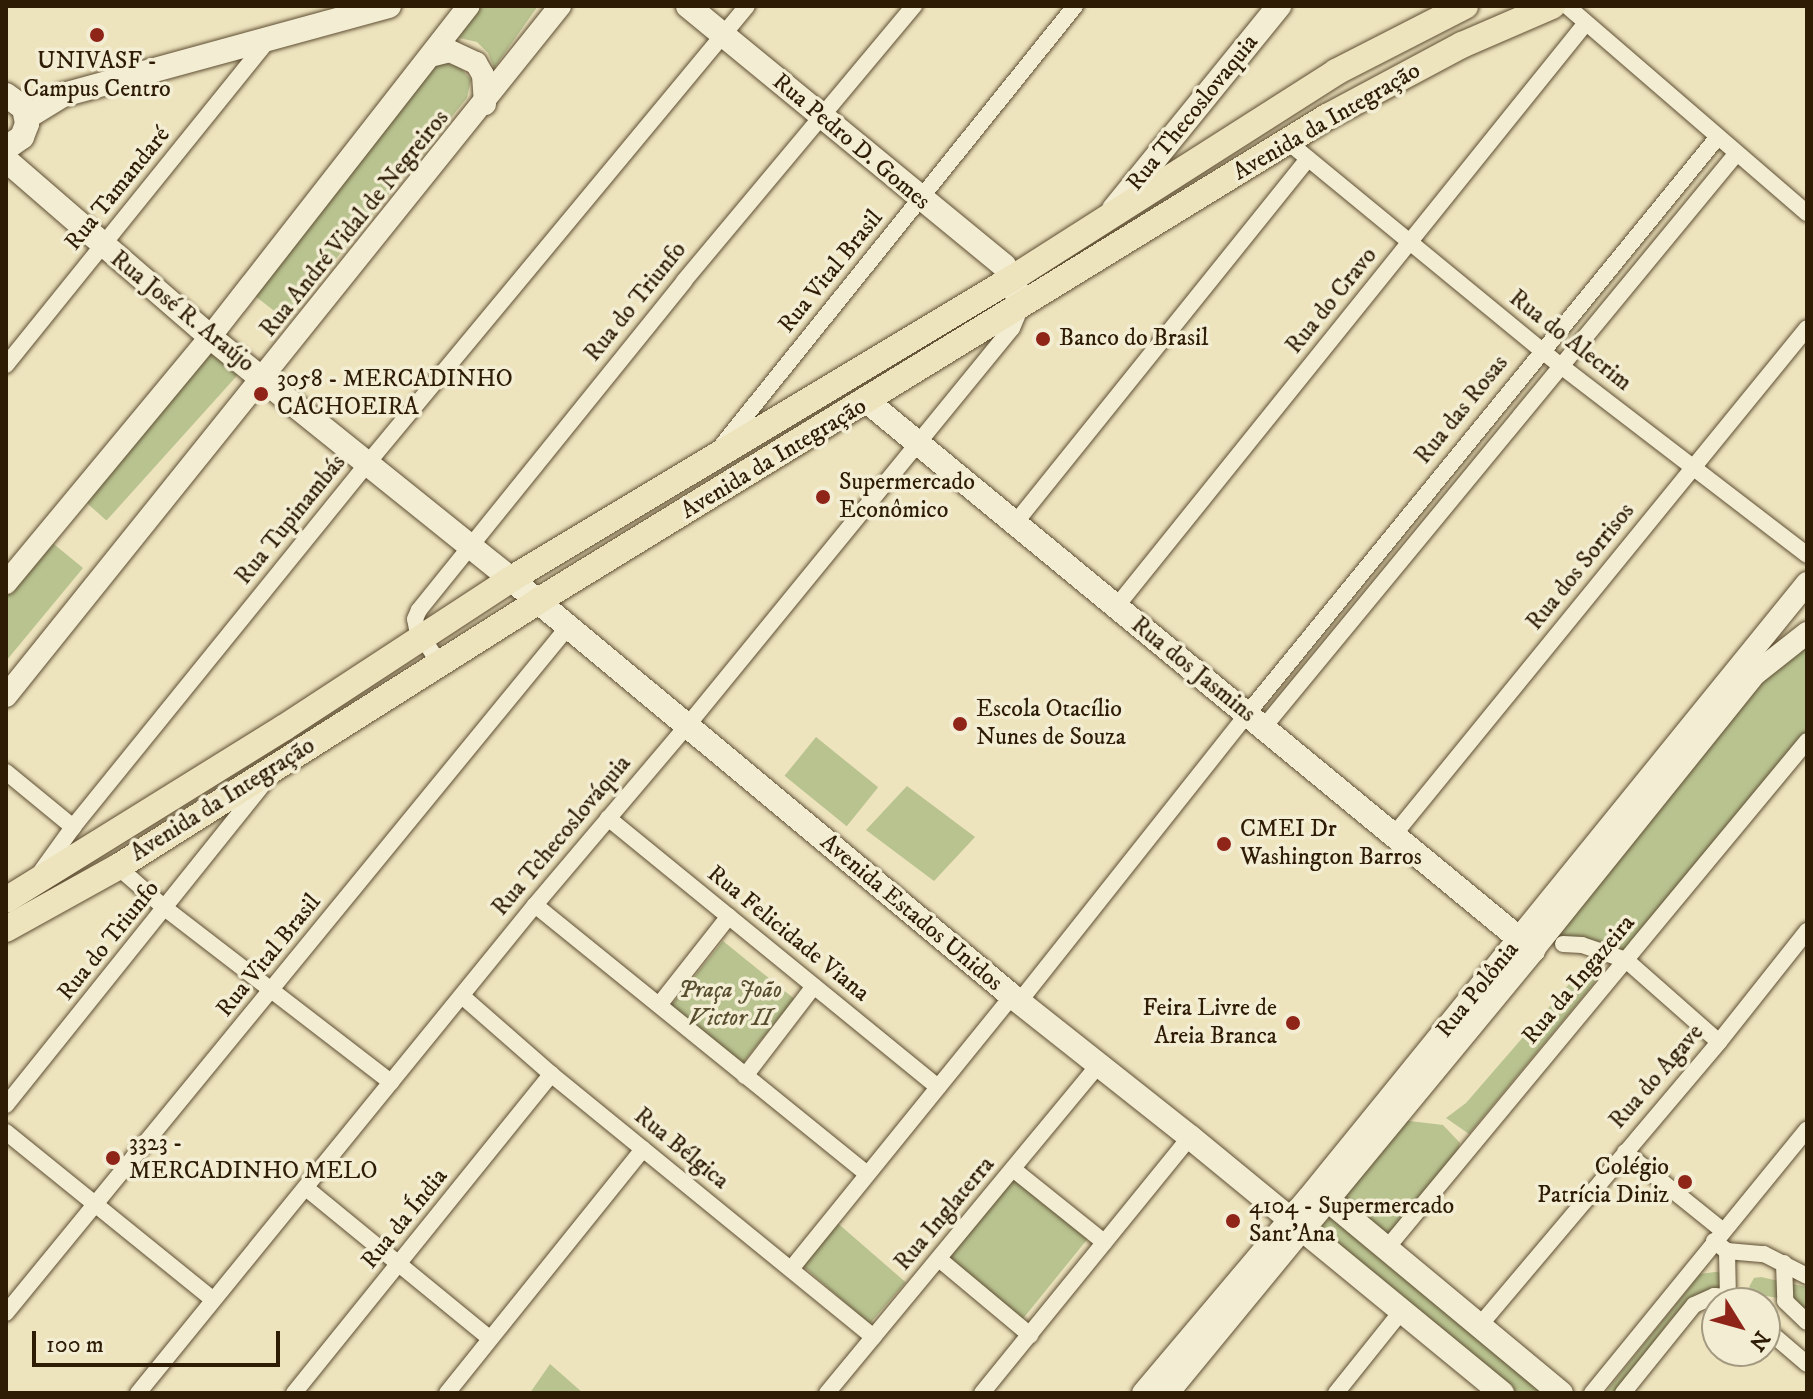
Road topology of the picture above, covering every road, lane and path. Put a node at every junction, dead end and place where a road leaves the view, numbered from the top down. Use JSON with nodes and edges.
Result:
{"nodes":[{"id":1,"x":389,"y":6,"type":"edge"},
{"id":2,"x":469,"y":6,"type":"edge"},
{"id":3,"x":560,"y":6,"type":"edge"},
{"id":4,"x":688,"y":6,"type":"edge"},
{"id":5,"x":747,"y":6,"type":"edge"},
{"id":6,"x":914,"y":6,"type":"edge"},
{"id":7,"x":1075,"y":6,"type":"edge"},
{"id":8,"x":1279,"y":6,"type":"edge"},
{"id":9,"x":1552,"y":6,"type":"edge"},
{"id":10,"x":1567,"y":6,"type":"edge"},
{"id":11,"x":1453,"y":9,"type":"edge"},
{"id":12,"x":1585,"y":24,"type":"junction"},
{"id":13,"x":723,"y":35,"type":"junction"},
{"id":14,"x":267,"y":42,"type":"junction"},
{"id":15,"x":1462,"y":45,"type":"junction"},
{"id":16,"x":434,"y":55,"type":"junction"},
{"id":17,"x":6,"y":95,"type":"edge"},
{"id":18,"x":485,"y":104,"type":"junction"},
{"id":19,"x":27,"y":117,"type":"junction"},
{"id":20,"x":822,"y":117,"type":"junction"},
{"id":21,"x":1717,"y":138,"type":"junction"},
{"id":22,"x":1298,"y":150,"type":"junction"},
{"id":23,"x":1736,"y":154,"type":"junction"},
{"id":24,"x":7,"y":161,"type":"edge"},
{"id":25,"x":921,"y":200,"type":"junction"},
{"id":26,"x":1807,"y":213,"type":"edge"},
{"id":27,"x":1106,"y":219,"type":"junction"},
{"id":28,"x":1410,"y":242,"type":"junction"},
{"id":29,"x":102,"y":247,"type":"junction"},
{"id":30,"x":1013,"y":278,"type":"junction"},
{"id":31,"x":1020,"y":309,"type":"junction"},
{"id":32,"x":1807,"y":328,"type":"edge"},
{"id":33,"x":210,"y":337,"type":"junction"},
{"id":34,"x":1542,"y":351,"type":"junction"},
{"id":35,"x":6,"y":365,"type":"edge"},
{"id":36,"x":1561,"y":366,"type":"junction"},
{"id":37,"x":263,"y":379,"type":"junction"},
{"id":38,"x":868,"y":402,"type":"junction"},
{"id":39,"x":916,"y":444,"type":"junction"},
{"id":40,"x":714,"y":456,"type":"junction"},
{"id":41,"x":367,"y":464,"type":"junction"},
{"id":42,"x":1693,"y":467,"type":"junction"},
{"id":43,"x":640,"y":502,"type":"junction"},
{"id":44,"x":1016,"y":522,"type":"junction"},
{"id":45,"x":656,"y":530,"type":"junction"},
{"id":46,"x":469,"y":546,"type":"junction"},
{"id":47,"x":1807,"y":555,"type":"edge"},
{"id":48,"x":511,"y":579,"type":"junction"},
{"id":49,"x":6,"y":583,"type":"edge"},
{"id":50,"x":1807,"y":583,"type":"edge"},
{"id":51,"x":538,"y":601,"type":"junction"},
{"id":52,"x":1116,"y":607,"type":"junction"},
{"id":53,"x":567,"y":628,"type":"junction"},
{"id":54,"x":1807,"y":633,"type":"edge"},
{"id":55,"x":422,"y":637,"type":"junction"},
{"id":56,"x":439,"y":663,"type":"junction"},
{"id":57,"x":6,"y":696,"type":"edge"},
{"id":58,"x":1255,"y":721,"type":"junction"},
{"id":59,"x":687,"y":726,"type":"junction"},
{"id":60,"x":1807,"y":741,"type":"edge"},
{"id":61,"x":276,"y":767,"type":"junction"},
{"id":62,"x":6,"y":772,"type":"edge"},
{"id":63,"x":608,"y":818,"type":"junction"},
{"id":64,"x":73,"y":827,"type":"junction"},
{"id":65,"x":1393,"y":836,"type":"junction"},
{"id":66,"x":118,"y":867,"type":"junction"},
{"id":67,"x":32,"y":885,"type":"junction"},
{"id":68,"x":6,"y":900,"type":"edge"},
{"id":69,"x":535,"y":905,"type":"junction"},
{"id":70,"x":166,"y":909,"type":"junction"},
{"id":71,"x":729,"y":916,"type":"junction"},
{"id":72,"x":6,"y":929,"type":"edge"},
{"id":73,"x":1807,"y":931,"type":"edge"},
{"id":74,"x":1563,"y":944,"type":"dead end"},
{"id":75,"x":1526,"y":945,"type":"junction"},
{"id":76,"x":1626,"y":960,"type":"junction"},
{"id":77,"x":814,"y":986,"type":"junction"},
{"id":78,"x":271,"y":990,"type":"junction"},
{"id":79,"x":462,"y":996,"type":"junction"},
{"id":80,"x":1016,"y":999,"type":"junction"},
{"id":81,"x":659,"y":1005,"type":"junction"},
{"id":82,"x":1719,"y":1042,"type":"junction"},
{"id":83,"x":1098,"y":1065,"type":"junction"},
{"id":84,"x":551,"y":1074,"type":"junction"},
{"id":85,"x":745,"y":1076,"type":"junction"},
{"id":86,"x":391,"y":1082,"type":"junction"},
{"id":87,"x":938,"y":1087,"type":"junction"},
{"id":88,"x":6,"y":1105,"type":"edge"},
{"id":89,"x":1807,"y":1129,"type":"edge"},
{"id":90,"x":6,"y":1132,"type":"edge"},
{"id":91,"x":1190,"y":1137,"type":"junction"},
{"id":92,"x":643,"y":1149,"type":"junction"},
{"id":93,"x":1625,"y":1152,"type":"junction"},
{"id":94,"x":1013,"y":1169,"type":"junction"},
{"id":95,"x":867,"y":1174,"type":"junction"},
{"id":96,"x":306,"y":1188,"type":"junction"},
{"id":97,"x":1318,"y":1198,"type":"junction"},
{"id":98,"x":94,"y":1206,"type":"junction"},
{"id":99,"x":1295,"y":1224,"type":"junction"},
{"id":100,"x":1721,"y":1241,"type":"junction"},
{"id":101,"x":1104,"y":1242,"type":"junction"},
{"id":102,"x":1387,"y":1248,"type":"junction"},
{"id":103,"x":939,"y":1259,"type":"junction"},
{"id":104,"x":1784,"y":1263,"type":"junction"},
{"id":105,"x":400,"y":1264,"type":"junction"},
{"id":106,"x":791,"y":1269,"type":"junction"},
{"id":107,"x":1807,"y":1276,"type":"edge"},
{"id":108,"x":1730,"y":1287,"type":"edge"},
{"id":109,"x":212,"y":1299,"type":"junction"},
{"id":110,"x":1701,"y":1300,"type":"edge"},
{"id":111,"x":1401,"y":1312,"type":"junction"},
{"id":112,"x":6,"y":1313,"type":"edge"},
{"id":113,"x":1807,"y":1322,"type":"edge"},
{"id":114,"x":1480,"y":1325,"type":"junction"},
{"id":115,"x":1030,"y":1335,"type":"junction"},
{"id":116,"x":873,"y":1337,"type":"junction"},
{"id":117,"x":489,"y":1338,"type":"junction"},
{"id":118,"x":1781,"y":1342,"type":"edge"},
{"id":119,"x":1807,"y":1364,"type":"edge"},
{"id":120,"x":448,"y":1392,"type":"edge"},
{"id":121,"x":829,"y":1392,"type":"edge"},
{"id":122,"x":138,"y":1393,"type":"edge"},
{"id":123,"x":294,"y":1393,"type":"edge"},
{"id":124,"x":982,"y":1393,"type":"edge"},
{"id":125,"x":1143,"y":1393,"type":"edge"},
{"id":126,"x":1168,"y":1393,"type":"edge"},
{"id":127,"x":1336,"y":1393,"type":"edge"},
{"id":128,"x":1502,"y":1393,"type":"edge"},
{"id":129,"x":1561,"y":1393,"type":"edge"},
{"id":130,"x":1592,"y":1393,"type":"edge"},
{"id":131,"x":1623,"y":1393,"type":"edge"}],
"edges":[{"from":1,"to":14,"type":"main road"},
{"from":2,"to":16,"type":"street","name":"Rua André Vidal de Negreiros"},
{"from":3,"to":18,"type":"street","name":"Rua André Vidal de Negreiros"},
{"from":4,"to":13,"type":"main road","name":"Rua Pedro D. Gomes"},
{"from":5,"to":13,"type":"street","name":"Rua Tupinambás"},
{"from":6,"to":20,"type":"street","name":"Rua do Triunfo"},
{"from":7,"to":25,"type":"street","name":"Rua Vital Brasil"},
{"from":8,"to":27,"type":"main road","name":"Rua Thecoslovaquia"},
{"from":9,"to":15,"type":"main road","name":"Avenida da Integração"},
{"from":10,"to":12,"type":"street"},
{"from":11,"to":15,"type":"street"},
{"from":11,"to":27,"type":"main road","name":"Avenida da Integração"},
{"from":12,"to":21,"type":"street"},
{"from":12,"to":28,"type":"street","name":"Rua do Cravo"},
{"from":13,"to":20,"type":"main road","name":"Rua Pedro D. Gomes"},
{"from":13,"to":41,"type":"street","name":"Rua Tupinambás"},
{"from":14,"to":19,"type":"main road"},
{"from":14,"to":29,"type":"street","name":"Rua Tamandaré"},
{"from":15,"to":22,"type":"main road","name":"Avenida da Integração"},
{"from":16,"to":18,"type":"street"},
{"from":16,"to":33,"type":"street","name":"Rua André Vidal de Negreiros"},
{"from":17,"to":19,"type":"main road"},
{"from":18,"to":37,"type":"street","name":"Rua André Vidal de Negreiros"},
{"from":19,"to":24,"type":"main road"},
{"from":20,"to":25,"type":"main road","name":"Rua Pedro D. Gomes"},
{"from":20,"to":46,"type":"street","name":"Rua do Triunfo"},
{"from":21,"to":23,"type":"street"},
{"from":21,"to":34,"type":"street","name":"Rua das Rosas"},
{"from":22,"to":28,"type":"street","name":"Rua do Alecrim"},
{"from":22,"to":31,"type":"main road","name":"Avenida da Integração"},
{"from":22,"to":44,"type":"street"},
{"from":23,"to":26,"type":"street"},
{"from":23,"to":36,"type":"street","name":"Rua das Rosas"},
{"from":24,"to":29,"type":"main road","name":"Rua José R. Araújo"},
{"from":25,"to":30,"type":"main road","name":"Rua Pedro D. Gomes"},
{"from":25,"to":40,"type":"street","name":"Rua Vital Brasil"},
{"from":27,"to":30,"type":"main road","name":"Avenida da Integração"},
{"from":28,"to":34,"type":"street","name":"Rua do Alecrim"},
{"from":28,"to":52,"type":"street","name":"Rua do Cravo"},
{"from":29,"to":33,"type":"main road","name":"Rua José R. Araújo"},
{"from":29,"to":35,"type":"street","name":"Rua Tamandaré"},
{"from":30,"to":31,"type":"main road"},
{"from":30,"to":40,"type":"main road","name":"Avenida da Integração"},
{"from":31,"to":38,"type":"main road","name":"Avenida da Integração"},
{"from":31,"to":39,"type":"street","name":"Rua Tchecoslováquia"},
{"from":32,"to":42,"type":"street","name":"Rua dos Sorrisos"},
{"from":33,"to":37,"type":"main road","name":"Rua José R. Araújo"},
{"from":33,"to":49,"type":"street","name":"Rua André Vidal de Negreiros"},
{"from":34,"to":36,"type":"street","name":"Rua do Alecrim"},
{"from":34,"to":58,"type":"street","name":"Rua das Rosas"},
{"from":36,"to":42,"type":"street","name":"Rua do Alecrim"},
{"from":36,"to":58,"type":"street","name":"Rua das Rosas"},
{"from":37,"to":41,"type":"main road","name":"Rua José R. Araújo"},
{"from":37,"to":57,"type":"street","name":"Rua André Vidal de Negreiros"},
{"from":38,"to":39,"type":"main road","name":"Rua dos Jasmins"},
{"from":38,"to":45,"type":"main road","name":"Avenida da Integração"},
{"from":39,"to":44,"type":"main road","name":"Rua dos Jasmins"},
{"from":39,"to":59,"type":"street","name":"Rua Tchecoslováquia"},
{"from":40,"to":43,"type":"main road","name":"Avenida da Integração"},
{"from":41,"to":46,"type":"main road","name":"Rua José R. Araújo"},
{"from":41,"to":64,"type":"street","name":"Rua Tupinambás"},
{"from":42,"to":47,"type":"street","name":"Rua do Alecrim"},
{"from":42,"to":65,"type":"street","name":"Rua dos Sorrisos"},
{"from":43,"to":45,"type":"main road"},
{"from":43,"to":48,"type":"main road","name":"Avenida da Integração"},
{"from":44,"to":52,"type":"main road","name":"Rua dos Jasmins"},
{"from":45,"to":51,"type":"main road","name":"Avenida da Integração"},
{"from":46,"to":48,"type":"main road","name":"Rua José R. Araújo"},
{"from":46,"to":55,"type":"street","name":"Rua do Triunfo"},
{"from":48,"to":51,"type":"main road","name":"Rua José R. Araújo"},
{"from":48,"to":55,"type":"main road","name":"Avenida da Integração"},
{"from":50,"to":75,"type":"street","name":"Rua Polônia"},
{"from":51,"to":53,"type":"main road","name":"Avenida Estados Unidos"},
{"from":51,"to":56,"type":"main road","name":"Avenida da Integração"},
{"from":52,"to":58,"type":"main road","name":"Rua dos Jasmins"},
{"from":53,"to":59,"type":"main road","name":"Avenida Estados Unidos"},
{"from":53,"to":78,"type":"street","name":"Rua Vital Brasil"},
{"from":54,"to":75,"type":"street","name":"Rua Polônia"},
{"from":55,"to":56,"type":"street"},
{"from":55,"to":67,"type":"main road","name":"Avenida da Integração"},
{"from":56,"to":61,"type":"main road","name":"Avenida da Integração"},
{"from":58,"to":65,"type":"main road","name":"Rua dos Jasmins"},
{"from":58,"to":80,"type":"street"},
{"from":59,"to":63,"type":"street","name":"Rua Tchecoslováquia"},
{"from":59,"to":80,"type":"main road","name":"Avenida Estados Unidos"},
{"from":60,"to":76,"type":"street","name":"Rua da Ingazeira"},
{"from":61,"to":66,"type":"main road","name":"Avenida da Integração"},
{"from":61,"to":70,"type":"street","name":"Rua do Triunfo"},
{"from":62,"to":64,"type":"street"},
{"from":63,"to":69,"type":"street","name":"Rua Tchecoslováquia"},
{"from":63,"to":71,"type":"street","name":"Rua Felicidade Viana"},
{"from":64,"to":67,"type":"street","name":"Rua Tupinambás"},
{"from":65,"to":75,"type":"main road","name":"Rua dos Jasmins"},
{"from":66,"to":70,"type":"street"},
{"from":66,"to":72,"type":"main road","name":"Avenida da Integração"},
{"from":67,"to":68,"type":"main road","name":"Avenida da Integração"},
{"from":69,"to":79,"type":"street","name":"Rua Tchecoslováquia"},
{"from":69,"to":81,"type":"street"},
{"from":70,"to":78,"type":"street"},
{"from":70,"to":88,"type":"street","name":"Rua do Triunfo"},
{"from":71,"to":77,"type":"street","name":"Rua Felicidade Viana"},
{"from":71,"to":81,"type":"street"},
{"from":73,"to":82,"type":"street","name":"Rua do Agave"},
{"from":74,"to":76,"type":"street"},
{"from":75,"to":97,"type":"main road","name":"Rua Polônia"},
{"from":76,"to":82,"type":"street"},
{"from":76,"to":102,"type":"street","name":"Rua da Ingazeira"},
{"from":77,"to":85,"type":"street"},
{"from":77,"to":87,"type":"street","name":"Rua Felicidade Viana"},
{"from":78,"to":86,"type":"street"},
{"from":78,"to":98,"type":"street","name":"Rua Vital Brasil"},
{"from":79,"to":84,"type":"street","name":"Rua Bélgica"},
{"from":79,"to":86,"type":"street","name":"Rua Tchecoslováquia"},
{"from":80,"to":83,"type":"main road","name":"Avenida Estados Unidos"},
{"from":80,"to":87,"type":"street"},
{"from":81,"to":85,"type":"street"},
{"from":82,"to":93,"type":"street","name":"Rua do Agave"},
{"from":83,"to":91,"type":"main road","name":"Avenida Estados Unidos"},
{"from":83,"to":94,"type":"street","name":"Rua Inglaterra"},
{"from":84,"to":92,"type":"street","name":"Rua Bélgica"},
{"from":84,"to":105,"type":"street","name":"Rua da Índia"},
{"from":85,"to":95,"type":"street"},
{"from":86,"to":96,"type":"street","name":"Rua Tchecoslováquia"},
{"from":87,"to":95,"type":"street"},
{"from":89,"to":100,"type":"street"},
{"from":90,"to":98,"type":"street"},
{"from":91,"to":99,"type":"main road","name":"Avenida Estados Unidos"},
{"from":91,"to":101,"type":"street"},
{"from":92,"to":106,"type":"street","name":"Rua Bélgica"},
{"from":92,"to":117,"type":"street"},
{"from":93,"to":100,"type":"street"},
{"from":93,"to":114,"type":"street","name":"Rua do Agave"},
{"from":94,"to":101,"type":"street"},
{"from":94,"to":103,"type":"street","name":"Rua Inglaterra"},
{"from":95,"to":106,"type":"street"},
{"from":96,"to":105,"type":"street"},
{"from":96,"to":109,"type":"street","name":"Rua Tchecoslováquia"},
{"from":97,"to":99,"type":"main road","name":"Rua Polônia"},
{"from":97,"to":102,"type":"main road"},
{"from":98,"to":109,"type":"street"},
{"from":98,"to":112,"type":"street","name":"Rua Vital Brasil"},
{"from":99,"to":111,"type":"main road","name":"Avenida Estados Unidos"},
{"from":99,"to":125,"type":"street","name":"Rua Polônia"},
{"from":99,"to":126,"type":"street","name":"Rua Polônia"},
{"from":100,"to":104,"type":"street"},
{"from":100,"to":108,"type":"street"},
{"from":100,"to":130,"type":"street"},
{"from":101,"to":115,"type":"street"},
{"from":102,"to":114,"type":"main road"},
{"from":103,"to":115,"type":"street"},
{"from":103,"to":116,"type":"street","name":"Rua Inglaterra"},
{"from":104,"to":107,"type":"street"},
{"from":104,"to":113,"type":"street"},
{"from":105,"to":117,"type":"street"},
{"from":105,"to":123,"type":"street","name":"Rua da Índia"},
{"from":106,"to":116,"type":"street","name":"Rua Bélgica"},
{"from":109,"to":122,"type":"street","name":"Rua Tchecoslováquia"},
{"from":110,"to":131,"type":"street"},
{"from":111,"to":127,"type":"street"},
{"from":111,"to":128,"type":"main road","name":"Avenida Estados Unidos"},
{"from":114,"to":129,"type":"main road"},
{"from":115,"to":124,"type":"street"},
{"from":116,"to":121,"type":"street","name":"Rua Inglaterra"},
{"from":117,"to":120,"type":"street"},
{"from":118,"to":119,"type":"street"}]}
